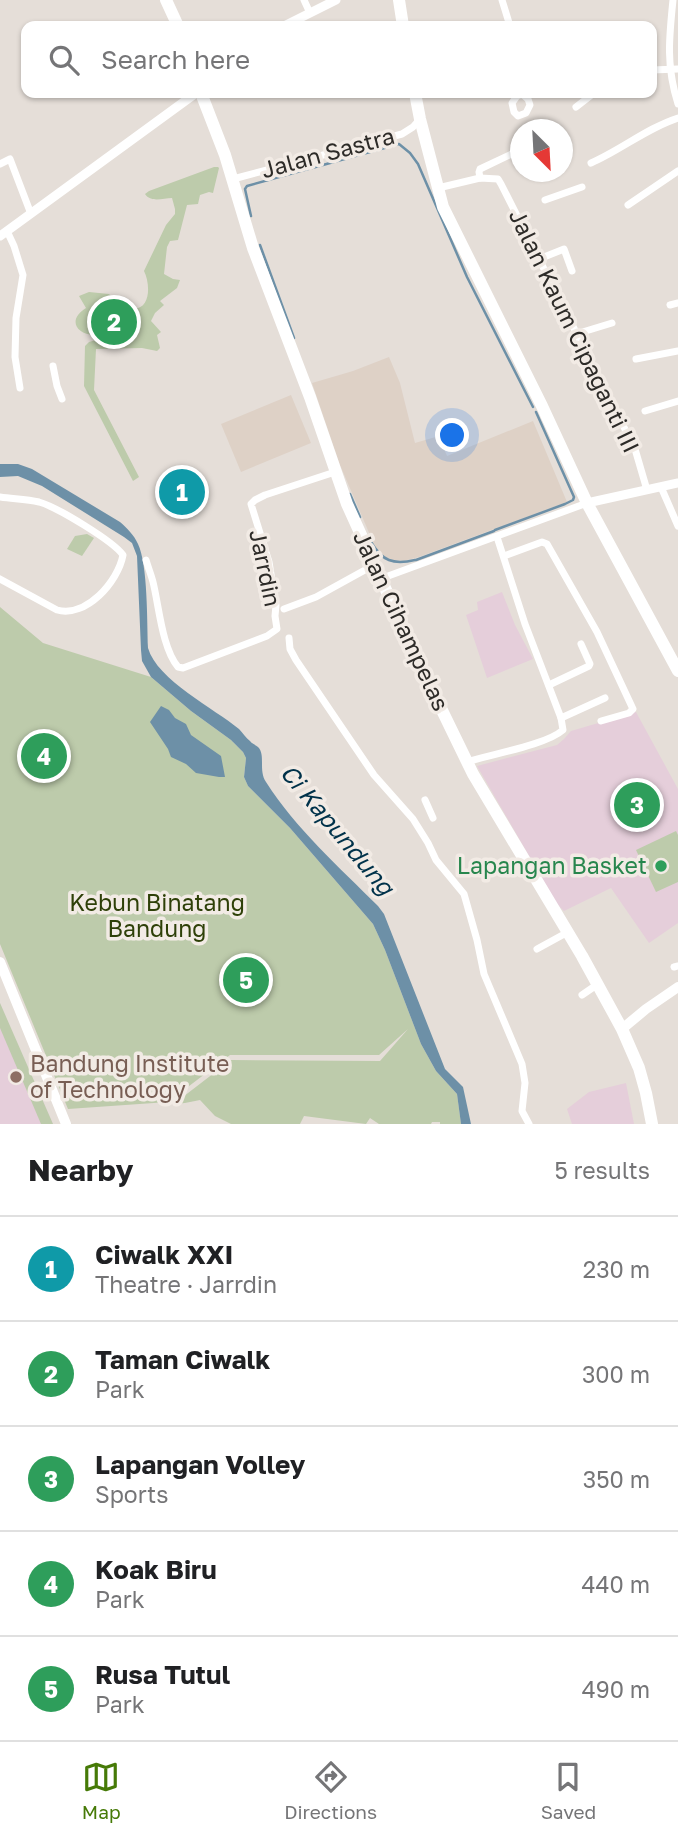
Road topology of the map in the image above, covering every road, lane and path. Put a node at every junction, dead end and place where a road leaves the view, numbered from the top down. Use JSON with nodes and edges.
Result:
{"nodes":[{"id":1,"x":166,"y":0,"type":"edge"},
{"id":2,"x":304,"y":0,"type":"edge"},
{"id":3,"x":336,"y":0,"type":"edge"},
{"id":4,"x":398,"y":0,"type":"edge"},
{"id":5,"x":502,"y":0,"type":"edge"},
{"id":6,"x":673,"y":0,"type":"edge"},
{"id":7,"x":310,"y":13,"type":"junction"},
{"id":8,"x":176,"y":21,"type":"edge"},
{"id":9,"x":294,"y":21,"type":"edge"},
{"id":10,"x":402,"y":21,"type":"edge"},
{"id":11,"x":508,"y":21,"type":"edge"},
{"id":12,"x":674,"y":69,"type":"edge"},
{"id":13,"x":191,"y":98,"type":"edge"},
{"id":14,"x":200,"y":98,"type":"edge"},
{"id":15,"x":416,"y":98,"type":"edge"},
{"id":16,"x":587,"y":98,"type":"edge"},
{"id":17,"x":678,"y":104,"type":"edge"},
{"id":18,"x":576,"y":107,"type":"dead end"},
{"id":19,"x":678,"y":118,"type":"edge"},
{"id":20,"x":420,"y":119,"type":"junction"},
{"id":21,"x":510,"y":155,"type":"edge"},
{"id":22,"x":591,"y":163,"type":"dead end"},
{"id":23,"x":0,"y":164,"type":"edge"},
{"id":24,"x":678,"y":171,"type":"edge"},
{"id":25,"x":480,"y":178,"type":"junction"},
{"id":26,"x":233,"y":179,"type":"junction"},
{"id":27,"x":582,"y":187,"type":"dead end"},
{"id":28,"x":438,"y":188,"type":"junction"},
{"id":29,"x":545,"y":200,"type":"dead end"},
{"id":30,"x":628,"y":205,"type":"dead end"},
{"id":31,"x":31,"y":214,"type":"junction"},
{"id":32,"x":4,"y":234,"type":"edge"},
{"id":33,"x":539,"y":259,"type":"junction"},
{"id":34,"x":572,"y":271,"type":"dead end"},
{"id":35,"x":612,"y":323,"type":"dead end"},
{"id":36,"x":576,"y":334,"type":"junction"},
{"id":37,"x":678,"y":351,"type":"edge"},
{"id":38,"x":636,"y":359,"type":"dead end"},
{"id":39,"x":53,"y":366,"type":"dead end"},
{"id":40,"x":20,"y":388,"type":"dead end"},
{"id":41,"x":62,"y":399,"type":"dead end"},
{"id":42,"x":678,"y":401,"type":"edge"},
{"id":43,"x":645,"y":411,"type":"dead end"},
{"id":44,"x":335,"y":472,"type":"junction"},
{"id":45,"x":678,"y":482,"type":"edge"},
{"id":46,"x":662,"y":489,"type":"junction"},
{"id":47,"x":647,"y":490,"type":"junction"},
{"id":48,"x":0,"y":497,"type":"edge"},
{"id":49,"x":587,"y":503,"type":"junction"},
{"id":50,"x":678,"y":526,"type":"edge"},
{"id":51,"x":497,"y":537,"type":"junction"},
{"id":52,"x":504,"y":556,"type":"junction"},
{"id":53,"x":146,"y":560,"type":"dead end"},
{"id":54,"x":374,"y":565,"type":"junction"},
{"id":55,"x":0,"y":579,"type":"edge"},
{"id":56,"x":380,"y":579,"type":"junction"},
{"id":57,"x":284,"y":609,"type":"dead end"},
{"id":58,"x":289,"y":638,"type":"dead end"},
{"id":59,"x":582,"y":644,"type":"dead end"},
{"id":60,"x":678,"y":671,"type":"edge"},
{"id":61,"x":549,"y":685,"type":"junction"},
{"id":62,"x":605,"y":698,"type":"dead end"},
{"id":63,"x":561,"y":718,"type":"junction"},
{"id":64,"x":601,"y":720,"type":"dead end"},
{"id":65,"x":467,"y":762,"type":"junction"},
{"id":66,"x":425,"y":800,"type":"dead end"},
{"id":67,"x":428,"y":810,"type":"junction"},
{"id":68,"x":433,"y":818,"type":"dead end"},
{"id":69,"x":413,"y":819,"type":"junction"},
{"id":70,"x":568,"y":932,"type":"junction"},
{"id":71,"x":537,"y":948,"type":"dead end"},
{"id":72,"x":0,"y":962,"type":"edge"},
{"id":73,"x":598,"y":984,"type":"junction"},
{"id":74,"x":678,"y":987,"type":"edge"},
{"id":75,"x":582,"y":995,"type":"dead end"},
{"id":76,"x":622,"y":1029,"type":"junction"},
{"id":77,"x":66,"y":1124,"type":"edge"},
{"id":78,"x":529,"y":1124,"type":"edge"},
{"id":79,"x":652,"y":1124,"type":"edge"}],
"edges":[{"from":1,"to":8,"type":"main road"},
{"from":2,"to":7,"type":"street"},
{"from":3,"to":7,"type":"street"},
{"from":4,"to":10,"type":"main road"},
{"from":5,"to":11,"type":"street"},
{"from":6,"to":12,"type":"street"},
{"from":7,"to":9,"type":"street"},
{"from":12,"to":17,"type":"street"},
{"from":13,"to":31,"type":"street"},
{"from":14,"to":26,"type":"main road","name":"Jalan Cihampelas"},
{"from":15,"to":20,"type":"main road"},
{"from":16,"to":18,"type":"street"},
{"from":19,"to":22,"type":"street"},
{"from":20,"to":26,"type":"street","name":"Jalan Sastra"},
{"from":20,"to":28,"type":"main road"},
{"from":21,"to":25,"type":"street"},
{"from":23,"to":31,"type":"street"},
{"from":24,"to":30,"type":"street"},
{"from":25,"to":28,"type":"street"},
{"from":25,"to":33,"type":"street","name":"Jalan Kaum Cipaganti III"},
{"from":26,"to":44,"type":"main road","name":"Jalan Cihampelas"},
{"from":27,"to":29,"type":"street"},
{"from":28,"to":49,"type":"main road"},
{"from":31,"to":32,"type":"street"},
{"from":32,"to":40,"type":"street"},
{"from":33,"to":34,"type":"street"},
{"from":33,"to":36,"type":"street","name":"Jalan Kaum Cipaganti III"},
{"from":35,"to":36,"type":"street"},
{"from":36,"to":47,"type":"street","name":"Jalan Kaum Cipaganti III"},
{"from":37,"to":38,"type":"street"},
{"from":39,"to":41,"type":"street"},
{"from":42,"to":43,"type":"street"},
{"from":44,"to":53,"type":"street","name":"Jarrdin"},
{"from":44,"to":54,"type":"main road","name":"Jalan Cihampelas"},
{"from":45,"to":46,"type":"street"},
{"from":46,"to":47,"type":"street"},
{"from":46,"to":50,"type":"street"},
{"from":47,"to":49,"type":"street"},
{"from":48,"to":55,"type":"street"},
{"from":49,"to":51,"type":"street"},
{"from":49,"to":60,"type":"main road"},
{"from":51,"to":52,"type":"street"},
{"from":51,"to":56,"type":"street"},
{"from":52,"to":61,"type":"street"},
{"from":52,"to":64,"type":"street"},
{"from":54,"to":56,"type":"main road","name":"Jalan Cihampelas"},
{"from":54,"to":57,"type":"street"},
{"from":56,"to":65,"type":"main road","name":"Jalan Cihampelas"},
{"from":58,"to":69,"type":"street"},
{"from":59,"to":61,"type":"street"},
{"from":61,"to":63,"type":"street"},
{"from":62,"to":63,"type":"street"},
{"from":63,"to":65,"type":"street"},
{"from":65,"to":70,"type":"main road","name":"Jalan Cihampelas"},
{"from":66,"to":67,"type":"street"},
{"from":67,"to":68,"type":"street"},
{"from":67,"to":69,"type":"street"},
{"from":69,"to":78,"type":"street"},
{"from":70,"to":71,"type":"street"},
{"from":70,"to":73,"type":"main road","name":"Jalan Cihampelas"},
{"from":72,"to":77,"type":"main road"},
{"from":73,"to":75,"type":"street"},
{"from":73,"to":76,"type":"main road","name":"Jalan Cihampelas"},
{"from":74,"to":76,"type":"main road"},
{"from":76,"to":79,"type":"main road","name":"Jalan Cihampelas"}]}
